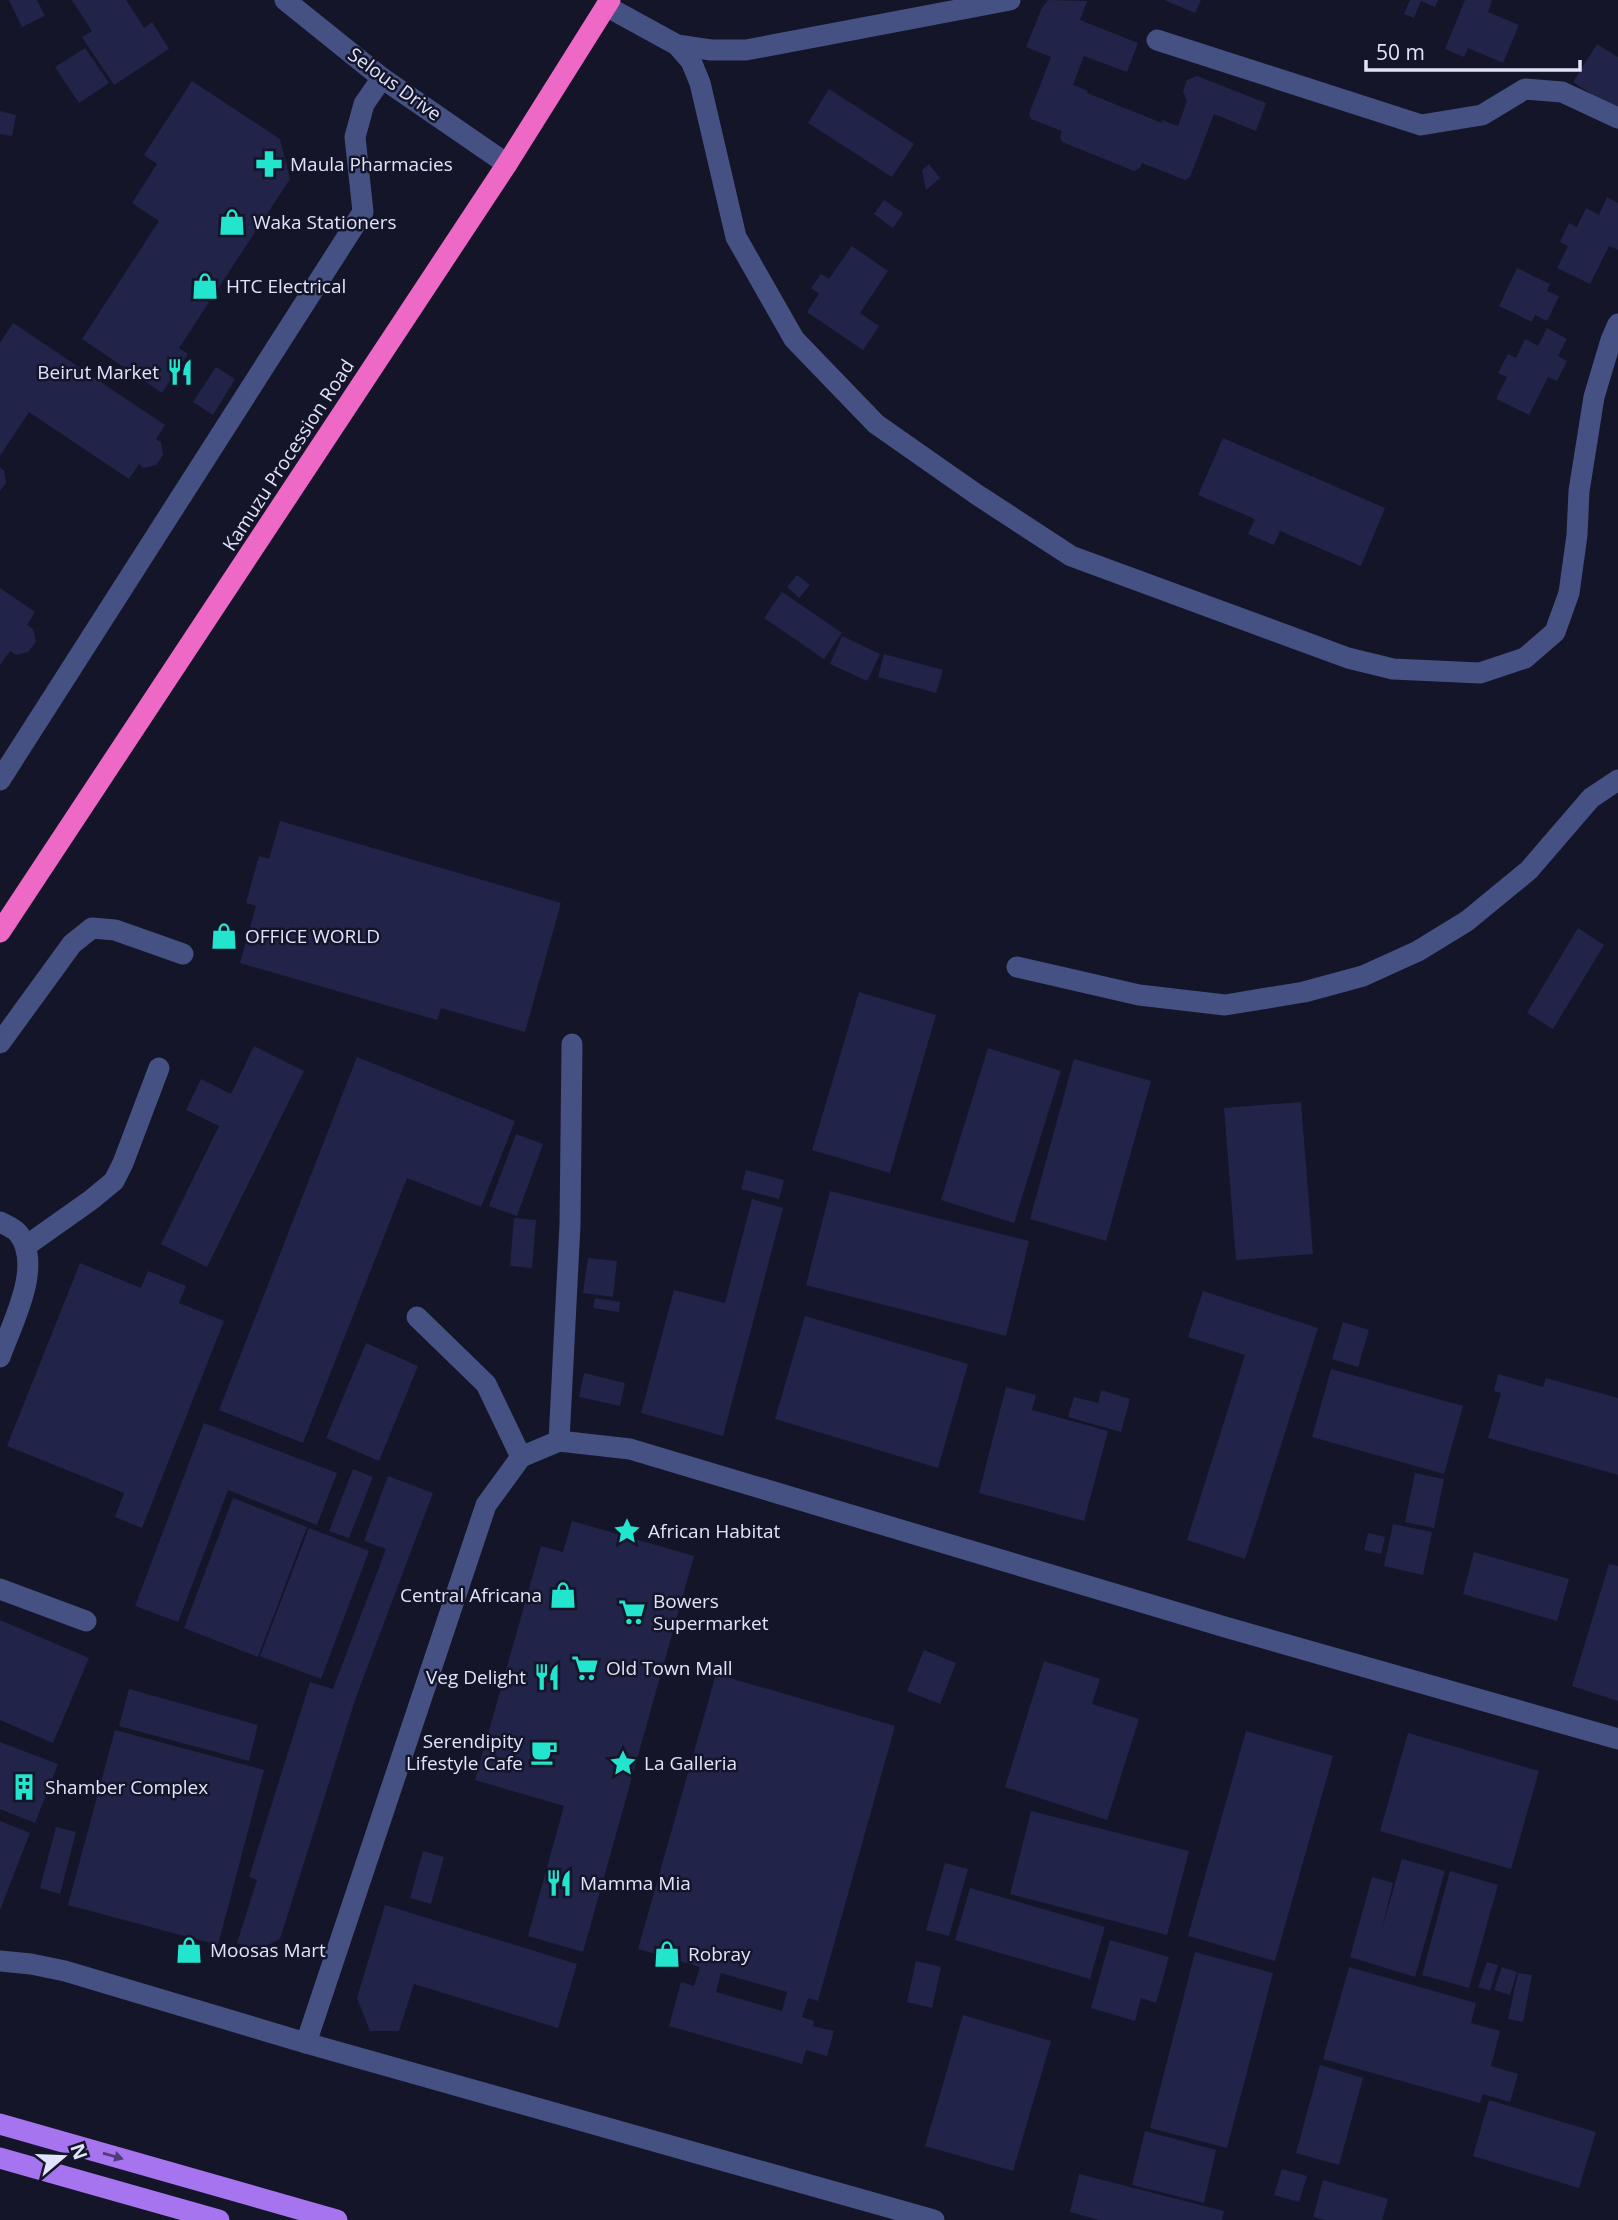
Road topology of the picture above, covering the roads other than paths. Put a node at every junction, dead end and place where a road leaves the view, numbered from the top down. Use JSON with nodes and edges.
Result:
{"nodes":[{"id":1,"x":285,"y":0,"type":"edge"},
{"id":2,"x":1010,"y":0,"type":"edge"},
{"id":3,"x":608,"y":3,"type":"edge"},
{"id":4,"x":1157,"y":40,"type":"dead end"},
{"id":5,"x":677,"y":46,"type":"junction"},
{"id":6,"x":382,"y":78,"type":"junction"},
{"id":7,"x":1618,"y":118,"type":"edge"},
{"id":8,"x":507,"y":164,"type":"junction"},
{"id":9,"x":1618,"y":324,"type":"edge"},
{"id":10,"x":1616,"y":779,"type":"edge"},
{"id":11,"x":0,"y":780,"type":"edge"},
{"id":12,"x":0,"y":932,"type":"edge"},
{"id":13,"x":183,"y":954,"type":"dead end"},
{"id":14,"x":1017,"y":967,"type":"dead end"},
{"id":15,"x":0,"y":1043,"type":"edge"},
{"id":16,"x":572,"y":1044,"type":"dead end"},
{"id":17,"x":159,"y":1068,"type":"dead end"},
{"id":18,"x":0,"y":1222,"type":"edge"},
{"id":19,"x":26,"y":1246,"type":"junction"},
{"id":20,"x":417,"y":1317,"type":"dead end"},
{"id":21,"x":0,"y":1357,"type":"edge"},
{"id":22,"x":559,"y":1441,"type":"junction"},
{"id":23,"x":521,"y":1457,"type":"junction"},
{"id":24,"x":0,"y":1589,"type":"edge"},
{"id":25,"x":86,"y":1621,"type":"dead end"},
{"id":26,"x":1618,"y":1739,"type":"edge"},
{"id":27,"x":0,"y":1961,"type":"edge"},
{"id":28,"x":306,"y":2043,"type":"junction"},
{"id":29,"x":0,"y":2124,"type":"edge"},
{"id":30,"x":0,"y":2158,"type":"edge"},
{"id":31,"x":219,"y":2220,"type":"edge"},
{"id":32,"x":337,"y":2220,"type":"edge"},
{"id":33,"x":933,"y":2220,"type":"edge"}],
"edges":[{"from":1,"to":6,"type":"street","name":"Selous Drive"},
{"from":2,"to":5,"type":"street"},
{"from":3,"to":5,"type":"street"},
{"from":3,"to":8,"type":"highway","name":"Kamuzu Procession Road"},
{"from":4,"to":7,"type":"street"},
{"from":5,"to":9,"type":"street"},
{"from":6,"to":8,"type":"street","name":"Selous Drive"},
{"from":6,"to":11,"type":"street"},
{"from":8,"to":12,"type":"highway","name":"Kamuzu Procession Road"},
{"from":10,"to":14,"type":"street"},
{"from":13,"to":15,"type":"street"},
{"from":16,"to":22,"type":"street"},
{"from":17,"to":19,"type":"street"},
{"from":18,"to":19,"type":"street"},
{"from":19,"to":21,"type":"street"},
{"from":20,"to":23,"type":"street"},
{"from":22,"to":23,"type":"street"},
{"from":22,"to":26,"type":"street"},
{"from":23,"to":28,"type":"street"},
{"from":24,"to":25,"type":"street"},
{"from":27,"to":28,"type":"street"},
{"from":28,"to":33,"type":"street"},
{"from":29,"to":32,"type":"main road","one_way":true},
{"from":30,"to":31,"type":"main road"}]}
